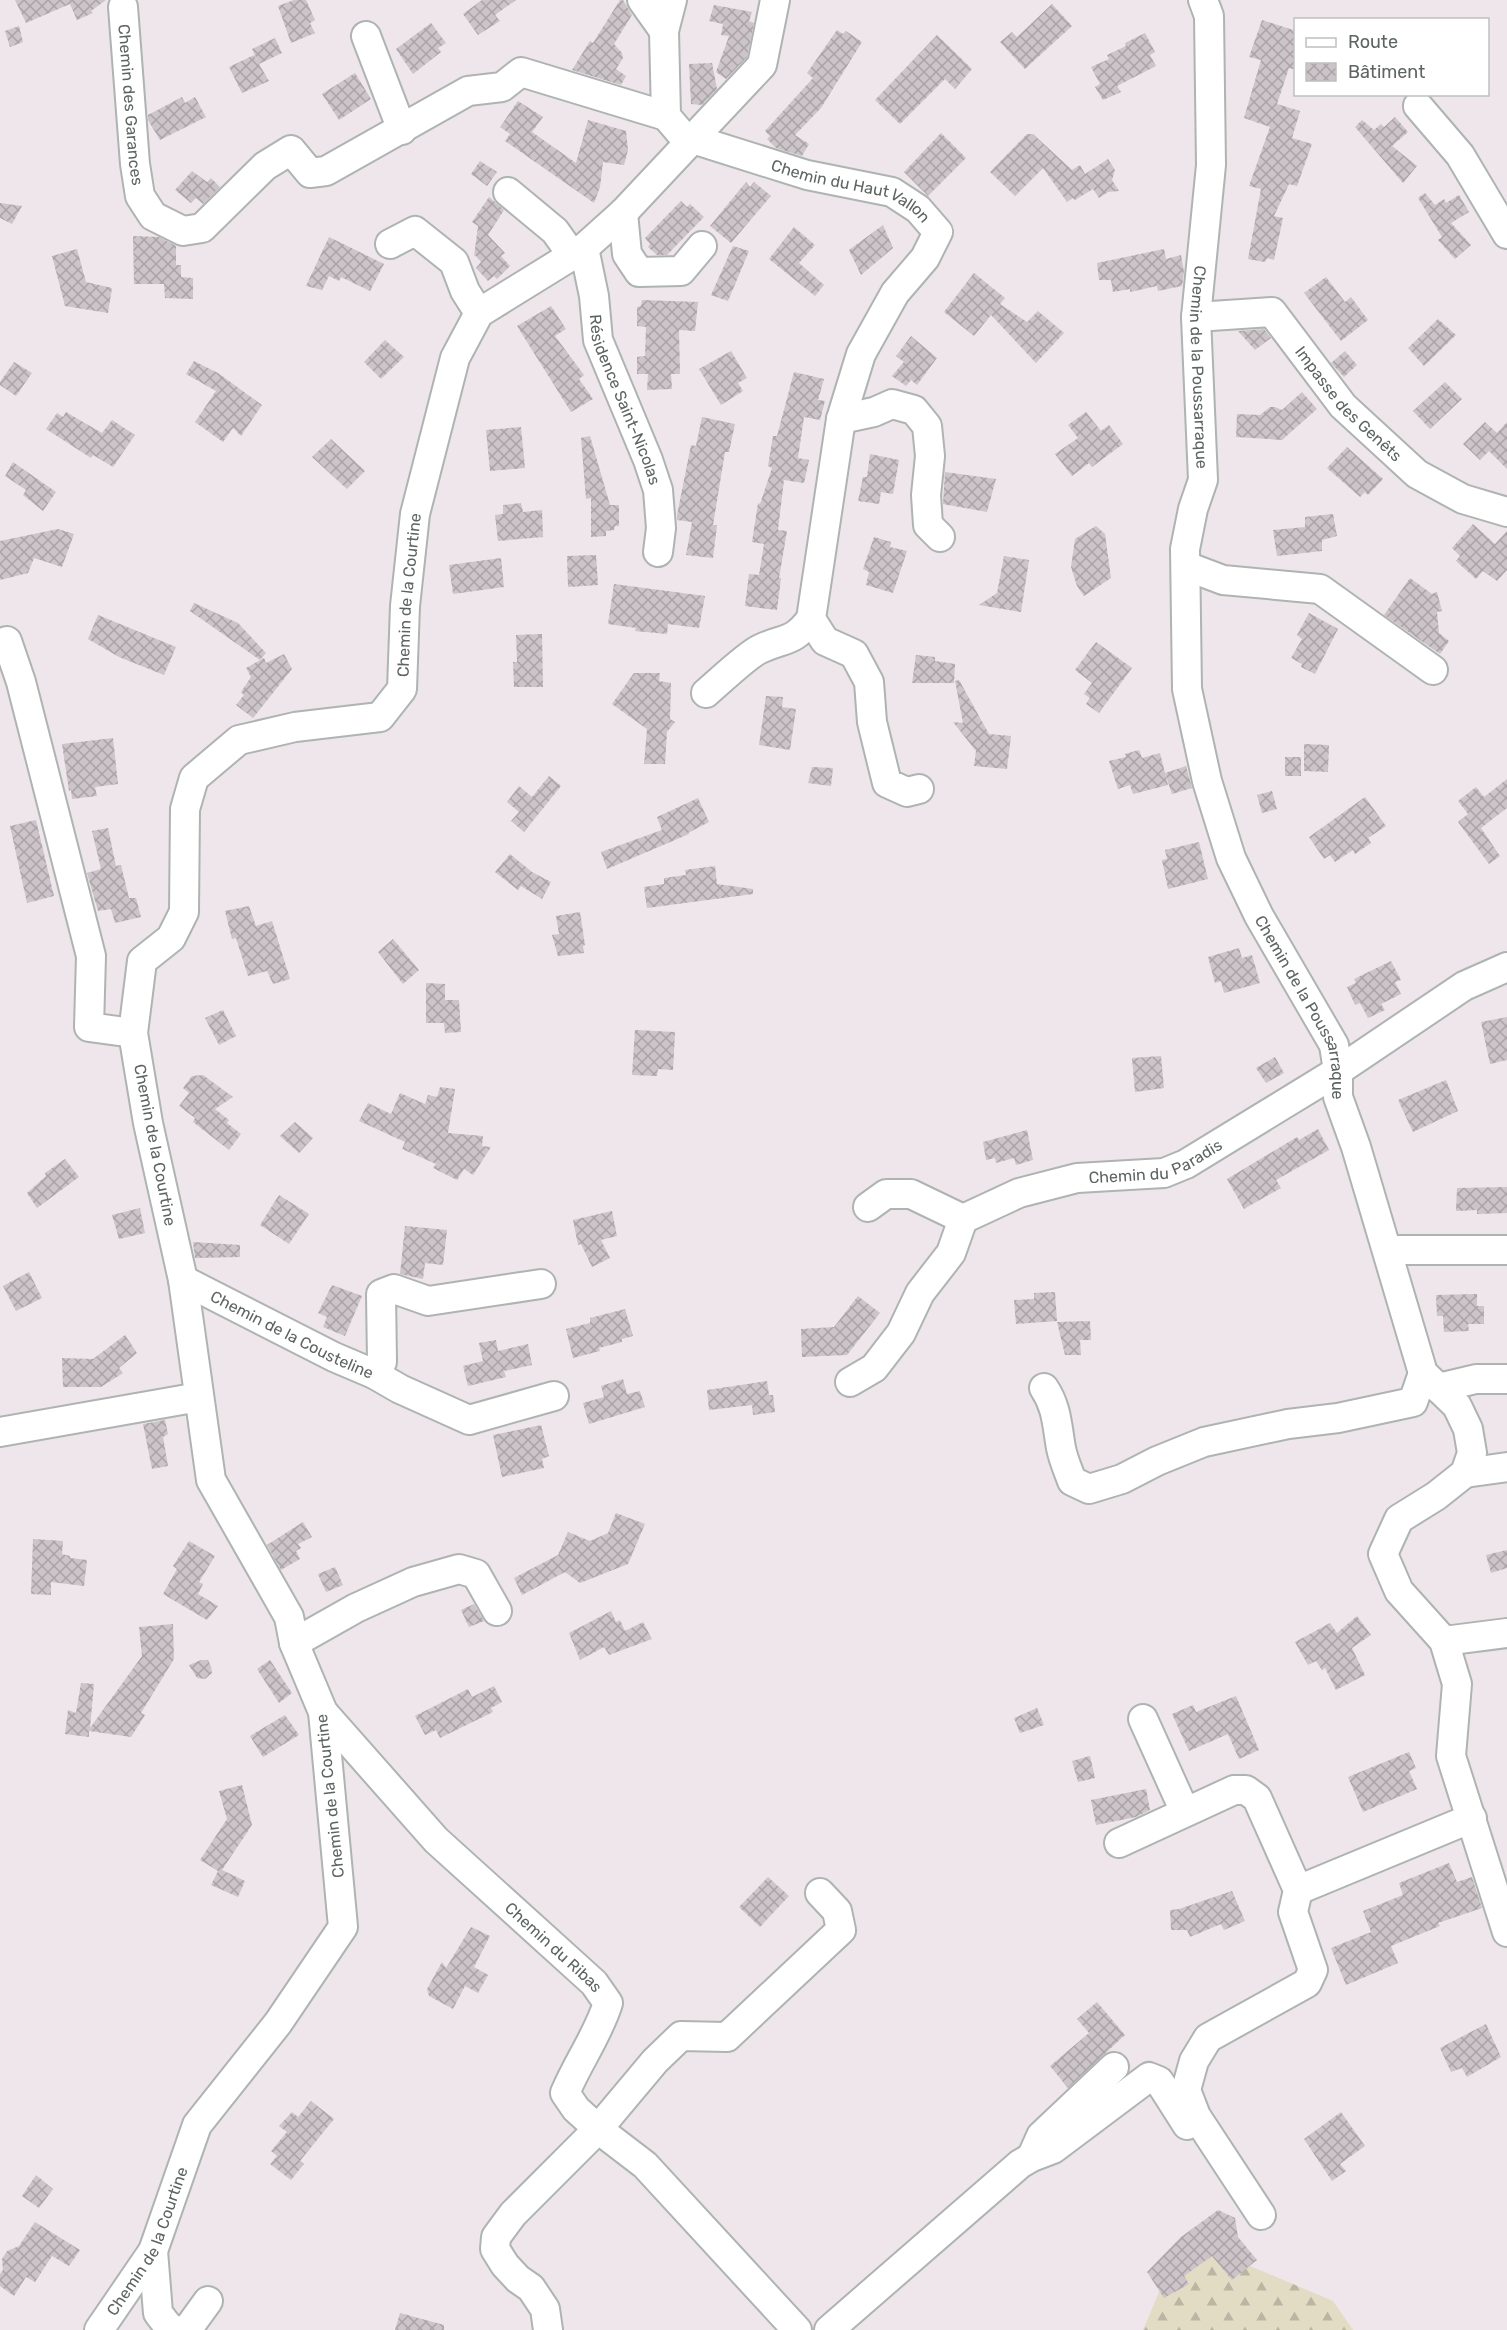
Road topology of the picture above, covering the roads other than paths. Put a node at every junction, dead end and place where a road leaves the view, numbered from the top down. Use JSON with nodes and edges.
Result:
{"nodes":[{"id":1,"x":642,"y":0,"type":"edge"},
{"id":2,"x":672,"y":0,"type":"edge"},
{"id":3,"x":775,"y":0,"type":"edge"},
{"id":4,"x":1203,"y":0,"type":"edge"},
{"id":5,"x":123,"y":7,"type":"dead end"},
{"id":6,"x":664,"y":31,"type":"junction"},
{"id":7,"x":366,"y":36,"type":"dead end"},
{"id":8,"x":1418,"y":106,"type":"dead end"},
{"id":9,"x":666,"y":116,"type":"junction"},
{"id":10,"x":402,"y":130,"type":"junction"},
{"id":11,"x":692,"y":139,"type":"junction"},
{"id":12,"x":508,"y":192,"type":"dead end"},
{"id":13,"x":623,"y":213,"type":"junction"},
{"id":14,"x":1507,"y":234,"type":"edge"},
{"id":15,"x":390,"y":244,"type":"dead end"},
{"id":16,"x":702,"y":246,"type":"dead end"},
{"id":17,"x":578,"y":251,"type":"junction"},
{"id":18,"x":479,"y":313,"type":"junction"},
{"id":19,"x":1196,"y":317,"type":"junction"},
{"id":20,"x":841,"y":419,"type":"junction"},
{"id":21,"x":1507,"y":513,"type":"edge"},
{"id":22,"x":940,"y":537,"type":"dead end"},
{"id":23,"x":658,"y":552,"type":"dead end"},
{"id":24,"x":1186,"y":566,"type":"junction"},
{"id":25,"x":811,"y":619,"type":"junction"},
{"id":26,"x":7,"y":641,"type":"dead end"},
{"id":27,"x":1434,"y":670,"type":"dead end"},
{"id":28,"x":706,"y":693,"type":"dead end"},
{"id":29,"x":919,"y":789,"type":"dead end"},
{"id":30,"x":1507,"y":968,"type":"edge"},
{"id":31,"x":133,"y":1033,"type":"junction"},
{"id":32,"x":1338,"y":1071,"type":"junction"},
{"id":33,"x":868,"y":1207,"type":"dead end"},
{"id":34,"x":963,"y":1219,"type":"junction"},
{"id":35,"x":1388,"y":1250,"type":"junction"},
{"id":36,"x":1507,"y":1250,"type":"edge"},
{"id":37,"x":183,"y":1280,"type":"junction"},
{"id":38,"x":541,"y":1284,"type":"dead end"},
{"id":39,"x":374,"y":1374,"type":"junction"},
{"id":40,"x":1507,"y":1378,"type":"edge"},
{"id":41,"x":1430,"y":1380,"type":"junction"},
{"id":42,"x":850,"y":1382,"type":"dead end"},
{"id":43,"x":1044,"y":1388,"type":"dead end"},
{"id":44,"x":554,"y":1396,"type":"dead end"},
{"id":45,"x":199,"y":1397,"type":"junction"},
{"id":46,"x":0,"y":1432,"type":"edge"},
{"id":47,"x":1507,"y":1467,"type":"edge"},
{"id":48,"x":1465,"y":1473,"type":"junction"},
{"id":49,"x":497,"y":1611,"type":"dead end"},
{"id":50,"x":1507,"y":1633,"type":"edge"},
{"id":51,"x":1444,"y":1641,"type":"junction"},
{"id":52,"x":294,"y":1643,"type":"junction"},
{"id":53,"x":323,"y":1712,"type":"junction"},
{"id":54,"x":1143,"y":1719,"type":"dead end"},
{"id":55,"x":1185,"y":1812,"type":"junction"},
{"id":56,"x":1472,"y":1818,"type":"junction"},
{"id":57,"x":1119,"y":1843,"type":"dead end"},
{"id":58,"x":1298,"y":1890,"type":"junction"},
{"id":59,"x":820,"y":1893,"type":"dead end"},
{"id":60,"x":1506,"y":1927,"type":"edge"},
{"id":61,"x":1114,"y":2067,"type":"dead end"},
{"id":62,"x":598,"y":2129,"type":"junction"},
{"id":63,"x":1032,"y":2157,"type":"junction"},
{"id":64,"x":1227,"y":2188,"type":"dead end"},
{"id":65,"x":1262,"y":2215,"type":"dead end"},
{"id":66,"x":153,"y":2251,"type":"junction"},
{"id":67,"x":208,"y":2301,"type":"dead end"},
{"id":68,"x":99,"y":2330,"type":"edge"},
{"id":69,"x":174,"y":2330,"type":"edge"},
{"id":70,"x":186,"y":2330,"type":"edge"},
{"id":71,"x":548,"y":2330,"type":"edge"},
{"id":72,"x":797,"y":2330,"type":"edge"},
{"id":73,"x":830,"y":2330,"type":"edge"}],
"edges":[{"from":1,"to":6,"type":"street"},
{"from":2,"to":6,"type":"street"},
{"from":3,"to":11,"type":"street","name":"Chemin de la Courtine"},
{"from":4,"to":19,"type":"street","name":"Chemin de la Poussarraque"},
{"from":5,"to":10,"type":"street","name":"Chemin des Garances"},
{"from":6,"to":9,"type":"street"},
{"from":7,"to":10,"type":"street"},
{"from":8,"to":14,"type":"street"},
{"from":9,"to":10,"type":"street","name":"Chemin des Garances"},
{"from":9,"to":11,"type":"street"},
{"from":11,"to":13,"type":"street","name":"Chemin de la Courtine"},
{"from":11,"to":20,"type":"street","name":"Chemin du Haut Vallon"},
{"from":12,"to":17,"type":"street"},
{"from":13,"to":16,"type":"street"},
{"from":13,"to":17,"type":"street","name":"Chemin de la Courtine"},
{"from":15,"to":18,"type":"street"},
{"from":17,"to":18,"type":"street","name":"Chemin de la Courtine"},
{"from":17,"to":23,"type":"street","name":"Résidence Saint-Nicolas"},
{"from":18,"to":31,"type":"street","name":"Chemin de la Courtine"},
{"from":19,"to":21,"type":"street","name":"Impasse des Genêts"},
{"from":19,"to":24,"type":"street","name":"Chemin de la Poussarraque"},
{"from":20,"to":22,"type":"street"},
{"from":20,"to":25,"type":"street","name":"Chemin du Haut Vallon"},
{"from":24,"to":27,"type":"street"},
{"from":24,"to":32,"type":"street","name":"Chemin de la Poussarraque"},
{"from":25,"to":28,"type":"street"},
{"from":25,"to":29,"type":"street"},
{"from":26,"to":31,"type":"street"},
{"from":30,"to":32,"type":"street","name":"Chemin du Paradis"},
{"from":31,"to":37,"type":"street","name":"Chemin de la Courtine"},
{"from":32,"to":34,"type":"street","name":"Chemin du Paradis"},
{"from":32,"to":35,"type":"street","name":"Chemin de la Poussarraque"},
{"from":33,"to":34,"type":"street"},
{"from":34,"to":42,"type":"street"},
{"from":35,"to":36,"type":"street"},
{"from":35,"to":41,"type":"street","name":"Chemin de la Poussarraque"},
{"from":37,"to":39,"type":"street","name":"Chemin de la Cousteline"},
{"from":37,"to":45,"type":"street","name":"Chemin de la Courtine"},
{"from":38,"to":39,"type":"street","name":"Chemin de la Cousteline"},
{"from":39,"to":44,"type":"street"},
{"from":40,"to":41,"type":"street"},
{"from":41,"to":43,"type":"street"},
{"from":41,"to":48,"type":"street","name":"Chemin de la Poussarraque"},
{"from":45,"to":46,"type":"street"},
{"from":45,"to":52,"type":"street","name":"Chemin de la Courtine"},
{"from":47,"to":48,"type":"street"},
{"from":48,"to":51,"type":"street"},
{"from":49,"to":52,"type":"street"},
{"from":50,"to":51,"type":"street"},
{"from":51,"to":56,"type":"street"},
{"from":52,"to":53,"type":"street","name":"Chemin de la Courtine"},
{"from":53,"to":62,"type":"street","name":"Chemin du Ribas"},
{"from":53,"to":66,"type":"street","name":"Chemin de la Courtine"},
{"from":54,"to":55,"type":"street"},
{"from":55,"to":57,"type":"street"},
{"from":55,"to":58,"type":"street"},
{"from":56,"to":58,"type":"street"},
{"from":56,"to":60,"type":"street"},
{"from":58,"to":65,"type":"street"},
{"from":59,"to":62,"type":"street"},
{"from":61,"to":63,"type":"street"},
{"from":62,"to":71,"type":"street"},
{"from":62,"to":72,"type":"street","name":"Chemin du Ribas"},
{"from":63,"to":64,"type":"street"},
{"from":63,"to":73,"type":"street"},
{"from":66,"to":68,"type":"street","name":"Chemin de la Courtine"},
{"from":66,"to":69,"type":"street"},
{"from":67,"to":70,"type":"street"}]}
